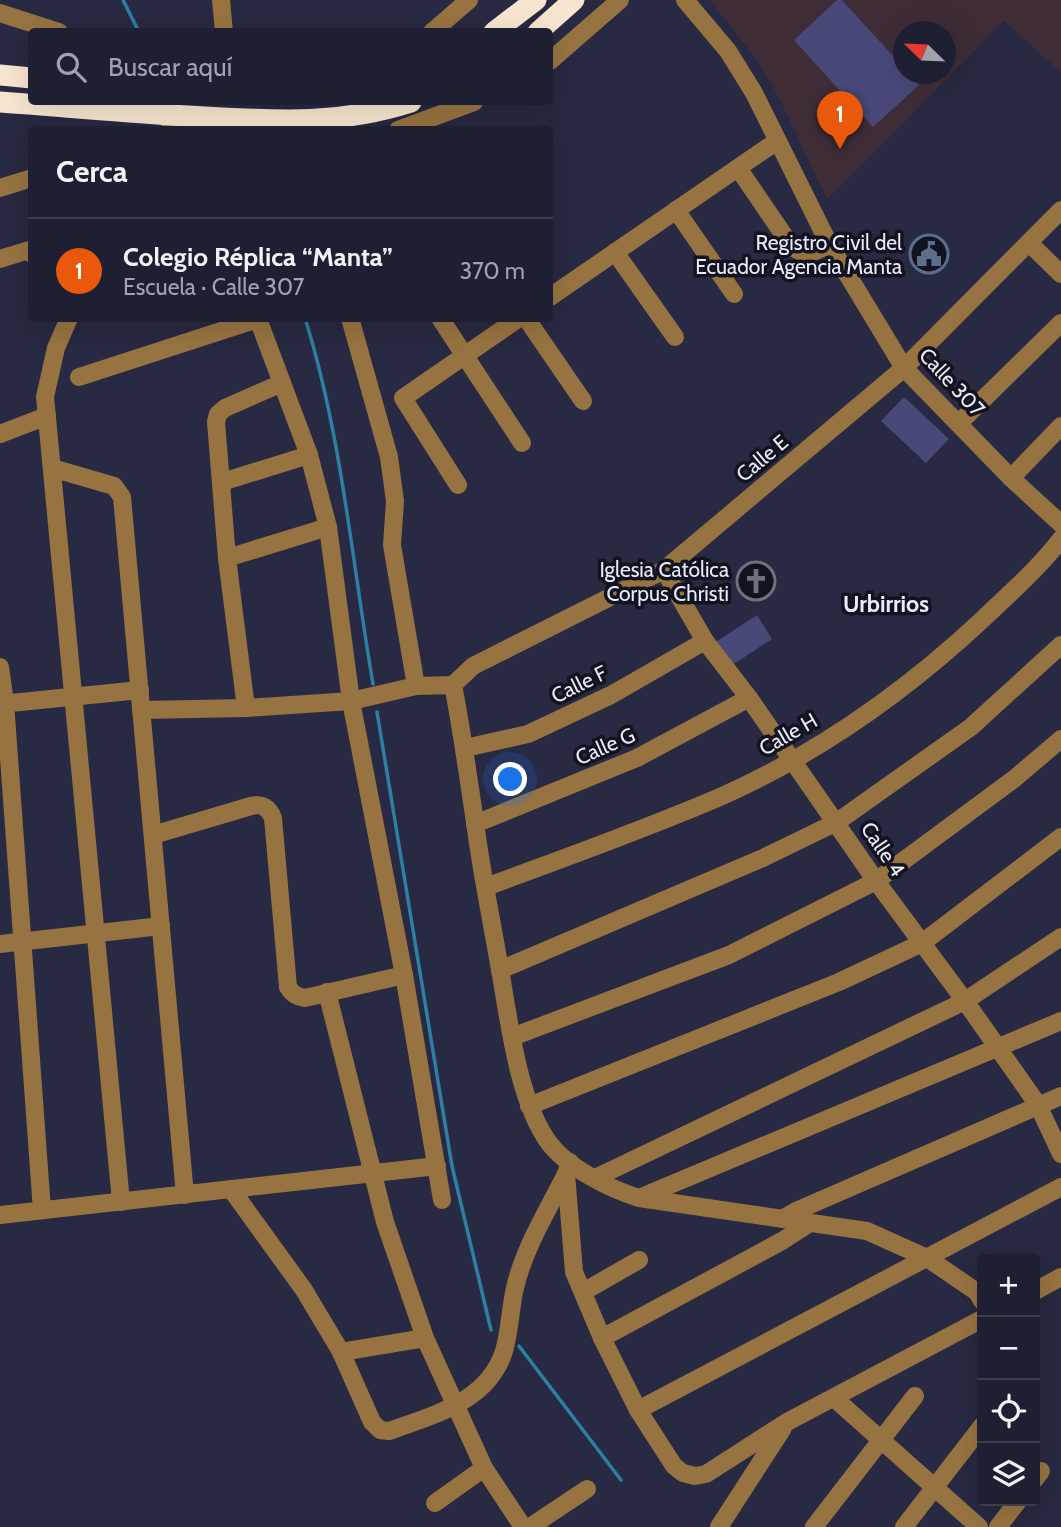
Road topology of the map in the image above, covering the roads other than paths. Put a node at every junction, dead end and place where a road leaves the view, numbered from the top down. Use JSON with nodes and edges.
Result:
{"nodes":[{"id":1,"x":221,"y":0,"type":"edge"},
{"id":2,"x":469,"y":0,"type":"edge"},
{"id":3,"x":536,"y":0,"type":"edge"},
{"id":4,"x":574,"y":0,"type":"edge"},
{"id":5,"x":620,"y":0,"type":"edge"},
{"id":6,"x":685,"y":0,"type":"edge"},
{"id":7,"x":0,"y":13,"type":"edge"},
{"id":8,"x":47,"y":28,"type":"edge"},
{"id":9,"x":224,"y":28,"type":"edge"},
{"id":10,"x":437,"y":28,"type":"edge"},
{"id":11,"x":499,"y":28,"type":"edge"},
{"id":12,"x":542,"y":28,"type":"edge"},
{"id":13,"x":553,"y":58,"type":"edge"},
{"id":14,"x":0,"y":75,"type":"edge"},
{"id":15,"x":28,"y":78,"type":"edge"},
{"id":16,"x":0,"y":102,"type":"edge"},
{"id":17,"x":402,"y":105,"type":"edge"},
{"id":18,"x":466,"y":105,"type":"edge"},
{"id":19,"x":169,"y":121,"type":"edge"},
{"id":20,"x":409,"y":126,"type":"edge"},
{"id":21,"x":777,"y":141,"type":"junction"},
{"id":22,"x":738,"y":168,"type":"junction"},
{"id":23,"x":28,"y":179,"type":"edge"},
{"id":24,"x":0,"y":188,"type":"edge"},
{"id":25,"x":676,"y":210,"type":"junction"},
{"id":26,"x":1061,"y":210,"type":"edge"},
{"id":27,"x":1029,"y":243,"type":"junction"},
{"id":28,"x":829,"y":244,"type":"junction"},
{"id":29,"x":28,"y":252,"type":"edge"},
{"id":30,"x":615,"y":252,"type":"junction"},
{"id":31,"x":0,"y":259,"type":"edge"},
{"id":32,"x":1061,"y":274,"type":"edge"},
{"id":33,"x":734,"y":294,"type":"dead end"},
{"id":34,"x":553,"y":296,"type":"edge"},
{"id":35,"x":67,"y":322,"type":"edge"},
{"id":36,"x":249,"y":322,"type":"edge"},
{"id":37,"x":259,"y":322,"type":"edge"},
{"id":38,"x":351,"y":322,"type":"edge"},
{"id":39,"x":442,"y":322,"type":"edge"},
{"id":40,"x":513,"y":322,"type":"edge"},
{"id":41,"x":529,"y":322,"type":"edge"},
{"id":42,"x":1061,"y":323,"type":"edge"},
{"id":43,"x":675,"y":337,"type":"dead end"},
{"id":44,"x":463,"y":357,"type":"junction"},
{"id":45,"x":905,"y":368,"type":"junction"},
{"id":46,"x":79,"y":377,"type":"dead end"},
{"id":47,"x":282,"y":383,"type":"junction"},
{"id":48,"x":583,"y":401,"type":"dead end"},
{"id":49,"x":47,"y":416,"type":"junction"},
{"id":50,"x":960,"y":423,"type":"junction"},
{"id":51,"x":1061,"y":426,"type":"edge"},
{"id":52,"x":0,"y":433,"type":"edge"},
{"id":53,"x":522,"y":443,"type":"dead end"},
{"id":54,"x":309,"y":455,"type":"junction"},
{"id":55,"x":52,"y":468,"type":"junction"},
{"id":56,"x":1011,"y":478,"type":"junction"},
{"id":57,"x":222,"y":482,"type":"junction"},
{"id":58,"x":457,"y":485,"type":"dead end"},
{"id":59,"x":1061,"y":524,"type":"edge"},
{"id":60,"x":328,"y":527,"type":"junction"},
{"id":61,"x":1061,"y":539,"type":"edge"},
{"id":62,"x":227,"y":558,"type":"junction"},
{"id":63,"x":664,"y":570,"type":"junction"},
{"id":64,"x":705,"y":641,"type":"junction"},
{"id":65,"x":1061,"y":645,"type":"edge"},
{"id":66,"x":0,"y":667,"type":"edge"},
{"id":67,"x":453,"y":685,"type":"junction"},
{"id":68,"x":416,"y":686,"type":"junction"},
{"id":69,"x":140,"y":690,"type":"junction"},
{"id":70,"x":73,"y":698,"type":"junction"},
{"id":71,"x":749,"y":698,"type":"junction"},
{"id":72,"x":351,"y":701,"type":"junction"},
{"id":73,"x":3,"y":704,"type":"edge"},
{"id":74,"x":246,"y":708,"type":"junction"},
{"id":75,"x":141,"y":710,"type":"junction"},
{"id":76,"x":1061,"y":739,"type":"edge"},
{"id":77,"x":465,"y":748,"type":"junction"},
{"id":78,"x":793,"y":760,"type":"junction"},
{"id":79,"x":837,"y":822,"type":"junction"},
{"id":80,"x":475,"y":824,"type":"junction"},
{"id":81,"x":153,"y":835,"type":"junction"},
{"id":82,"x":1061,"y":837,"type":"edge"},
{"id":83,"x":876,"y":881,"type":"junction"},
{"id":84,"x":486,"y":887,"type":"junction"},
{"id":85,"x":161,"y":926,"type":"junction"},
{"id":86,"x":96,"y":934,"type":"junction"},
{"id":87,"x":1059,"y":940,"type":"edge"},
{"id":88,"x":24,"y":942,"type":"junction"},
{"id":89,"x":922,"y":943,"type":"junction"},
{"id":90,"x":0,"y":944,"type":"edge"},
{"id":91,"x":500,"y":970,"type":"junction"},
{"id":92,"x":404,"y":975,"type":"junction"},
{"id":93,"x":327,"y":992,"type":"junction"},
{"id":94,"x":965,"y":1001,"type":"junction"},
{"id":95,"x":1061,"y":1021,"type":"edge"},
{"id":96,"x":512,"y":1037,"type":"junction"},
{"id":97,"x":998,"y":1048,"type":"junction"},
{"id":98,"x":1061,"y":1096,"type":"edge"},
{"id":99,"x":1038,"y":1105,"type":"junction"},
{"id":100,"x":529,"y":1106,"type":"junction"},
{"id":101,"x":1061,"y":1154,"type":"edge"},
{"id":102,"x":437,"y":1166,"type":"junction"},
{"id":103,"x":568,"y":1168,"type":"junction"},
{"id":104,"x":373,"y":1174,"type":"junction"},
{"id":105,"x":595,"y":1178,"type":"junction"},
{"id":106,"x":1061,"y":1187,"type":"edge"},
{"id":107,"x":231,"y":1189,"type":"junction"},
{"id":108,"x":185,"y":1195,"type":"junction"},
{"id":109,"x":639,"y":1198,"type":"junction"},
{"id":110,"x":442,"y":1200,"type":"dead end"},
{"id":111,"x":121,"y":1202,"type":"junction"},
{"id":112,"x":42,"y":1210,"type":"junction"},
{"id":113,"x":0,"y":1215,"type":"edge"},
{"id":114,"x":784,"y":1218,"type":"junction"},
{"id":115,"x":810,"y":1223,"type":"junction"},
{"id":116,"x":927,"y":1258,"type":"junction"},
{"id":117,"x":639,"y":1260,"type":"dead end"},
{"id":118,"x":1061,"y":1277,"type":"edge"},
{"id":119,"x":1040,"y":1288,"type":"edge"},
{"id":120,"x":583,"y":1292,"type":"junction"},
{"id":121,"x":977,"y":1292,"type":"edge"},
{"id":122,"x":977,"y":1322,"type":"edge"},
{"id":123,"x":425,"y":1338,"type":"junction"},
{"id":124,"x":602,"y":1338,"type":"junction"},
{"id":125,"x":341,"y":1352,"type":"junction"},
{"id":126,"x":915,"y":1396,"type":"dead end"},
{"id":127,"x":834,"y":1398,"type":"junction"},
{"id":128,"x":455,"y":1407,"type":"junction"},
{"id":129,"x":638,"y":1410,"type":"junction"},
{"id":130,"x":787,"y":1422,"type":"junction"},
{"id":131,"x":977,"y":1432,"type":"edge"},
{"id":132,"x":881,"y":1440,"type":"junction"},
{"id":133,"x":484,"y":1468,"type":"junction"},
{"id":134,"x":934,"y":1487,"type":"junction"},
{"id":135,"x":587,"y":1489,"type":"dead end"},
{"id":136,"x":435,"y":1503,"type":"dead end"},
{"id":137,"x":1014,"y":1506,"type":"edge"},
{"id":138,"x":523,"y":1527,"type":"edge"},
{"id":139,"x":530,"y":1527,"type":"edge"},
{"id":140,"x":719,"y":1527,"type":"edge"},
{"id":141,"x":814,"y":1527,"type":"edge"},
{"id":142,"x":904,"y":1527,"type":"edge"},
{"id":143,"x":979,"y":1527,"type":"edge"},
{"id":144,"x":998,"y":1527,"type":"edge"}],
"edges":[{"from":1,"to":9,"type":"street"},
{"from":2,"to":10,"type":"street"},
{"from":3,"to":11,"type":"highway"},
{"from":4,"to":12,"type":"highway"},
{"from":5,"to":13,"type":"street"},
{"from":6,"to":21,"type":"street","name":"Calle 307"},
{"from":7,"to":8,"type":"street"},
{"from":14,"to":15,"type":"highway"},
{"from":16,"to":19,"type":"highway"},
{"from":17,"to":19,"type":"highway"},
{"from":18,"to":20,"type":"street"},
{"from":21,"to":22,"type":"street"},
{"from":21,"to":28,"type":"street","name":"Calle 307"},
{"from":22,"to":25,"type":"street"},
{"from":22,"to":28,"type":"street"},
{"from":23,"to":24,"type":"street"},
{"from":25,"to":30,"type":"street"},
{"from":25,"to":33,"type":"street"},
{"from":26,"to":27,"type":"street","name":"Calle E"},
{"from":27,"to":32,"type":"street"},
{"from":27,"to":45,"type":"street","name":"Calle E"},
{"from":28,"to":45,"type":"street","name":"Calle 307"},
{"from":29,"to":31,"type":"street"},
{"from":30,"to":34,"type":"street"},
{"from":30,"to":43,"type":"street"},
{"from":35,"to":49,"type":"street"},
{"from":36,"to":46,"type":"street"},
{"from":37,"to":47,"type":"street"},
{"from":38,"to":68,"type":"street"},
{"from":39,"to":44,"type":"street"},
{"from":40,"to":44,"type":"street"},
{"from":41,"to":48,"type":"street"},
{"from":42,"to":50,"type":"street"},
{"from":44,"to":53,"type":"street"},
{"from":44,"to":58,"type":"street"},
{"from":45,"to":50,"type":"street","name":"Calle 307"},
{"from":45,"to":63,"type":"street","name":"Calle E"},
{"from":47,"to":54,"type":"street"},
{"from":47,"to":57,"type":"street"},
{"from":49,"to":52,"type":"street"},
{"from":49,"to":55,"type":"street"},
{"from":50,"to":56,"type":"street","name":"Calle 307"},
{"from":51,"to":56,"type":"street"},
{"from":54,"to":57,"type":"street"},
{"from":54,"to":60,"type":"street"},
{"from":55,"to":69,"type":"street"},
{"from":55,"to":70,"type":"street"},
{"from":56,"to":59,"type":"street","name":"Calle 307"},
{"from":57,"to":62,"type":"street"},
{"from":60,"to":62,"type":"street"},
{"from":60,"to":72,"type":"street"},
{"from":61,"to":78,"type":"street","name":"Calle H"},
{"from":62,"to":74,"type":"street"},
{"from":63,"to":64,"type":"street","name":"Calle 4"},
{"from":63,"to":67,"type":"street","name":"Calle E"},
{"from":64,"to":71,"type":"street","name":"Calle 4"},
{"from":64,"to":77,"type":"street","name":"Calle F"},
{"from":65,"to":79,"type":"street"},
{"from":66,"to":73,"type":"street"},
{"from":67,"to":68,"type":"street"},
{"from":67,"to":77,"type":"street"},
{"from":68,"to":72,"type":"street"},
{"from":69,"to":70,"type":"street"},
{"from":69,"to":75,"type":"street"},
{"from":70,"to":73,"type":"street"},
{"from":70,"to":86,"type":"street"},
{"from":71,"to":78,"type":"street","name":"Calle 4"},
{"from":71,"to":80,"type":"street","name":"Calle G"},
{"from":72,"to":74,"type":"street"},
{"from":72,"to":92,"type":"street"},
{"from":73,"to":88,"type":"street"},
{"from":74,"to":75,"type":"street"},
{"from":75,"to":81,"type":"street"},
{"from":76,"to":83,"type":"street"},
{"from":77,"to":80,"type":"street"},
{"from":78,"to":79,"type":"street","name":"Calle 4"},
{"from":78,"to":84,"type":"street","name":"Calle H"},
{"from":79,"to":83,"type":"street","name":"Calle 4"},
{"from":79,"to":91,"type":"street"},
{"from":80,"to":84,"type":"street"},
{"from":81,"to":85,"type":"street"},
{"from":81,"to":93,"type":"street"},
{"from":82,"to":89,"type":"street"},
{"from":83,"to":89,"type":"street","name":"Calle 4"},
{"from":83,"to":96,"type":"street"},
{"from":84,"to":91,"type":"street"},
{"from":85,"to":86,"type":"street"},
{"from":85,"to":108,"type":"street"},
{"from":86,"to":88,"type":"street"},
{"from":86,"to":111,"type":"street"},
{"from":87,"to":94,"type":"street"},
{"from":88,"to":90,"type":"street"},
{"from":88,"to":112,"type":"street"},
{"from":89,"to":94,"type":"street","name":"Calle 4"},
{"from":89,"to":100,"type":"street"},
{"from":91,"to":96,"type":"street"},
{"from":92,"to":93,"type":"street"},
{"from":92,"to":102,"type":"street"},
{"from":93,"to":104,"type":"street"},
{"from":94,"to":97,"type":"street","name":"Calle 4"},
{"from":94,"to":105,"type":"street"},
{"from":95,"to":97,"type":"street"},
{"from":96,"to":100,"type":"street"},
{"from":97,"to":99,"type":"street","name":"Calle 4"},
{"from":97,"to":109,"type":"street"},
{"from":98,"to":99,"type":"street"},
{"from":99,"to":101,"type":"street","name":"Calle 4"},
{"from":99,"to":114,"type":"street"},
{"from":100,"to":103,"type":"street"},
{"from":102,"to":104,"type":"street"},
{"from":102,"to":110,"type":"street"},
{"from":103,"to":105,"type":"street"},
{"from":103,"to":120,"type":"street"},
{"from":103,"to":128,"type":"street"},
{"from":104,"to":107,"type":"street"},
{"from":104,"to":123,"type":"street"},
{"from":105,"to":109,"type":"street"},
{"from":106,"to":116,"type":"street"},
{"from":107,"to":108,"type":"street"},
{"from":107,"to":125,"type":"street"},
{"from":108,"to":111,"type":"street"},
{"from":109,"to":114,"type":"street"},
{"from":111,"to":112,"type":"street"},
{"from":112,"to":113,"type":"street"},
{"from":114,"to":115,"type":"street"},
{"from":115,"to":116,"type":"street"},
{"from":115,"to":124,"type":"street"},
{"from":116,"to":121,"type":"street"},
{"from":116,"to":129,"type":"street"},
{"from":117,"to":120,"type":"street"},
{"from":118,"to":119,"type":"street"},
{"from":120,"to":124,"type":"street"},
{"from":122,"to":127,"type":"street"},
{"from":123,"to":125,"type":"street"},
{"from":123,"to":128,"type":"street"},
{"from":124,"to":129,"type":"street"},
{"from":125,"to":128,"type":"street"},
{"from":126,"to":132,"type":"street"},
{"from":127,"to":130,"type":"street"},
{"from":127,"to":132,"type":"street"},
{"from":128,"to":133,"type":"street"},
{"from":129,"to":130,"type":"street"},
{"from":130,"to":140,"type":"street"},
{"from":131,"to":134,"type":"street"},
{"from":132,"to":134,"type":"street"},
{"from":132,"to":141,"type":"street"},
{"from":133,"to":136,"type":"street"},
{"from":133,"to":138,"type":"street"},
{"from":134,"to":142,"type":"street"},
{"from":134,"to":143,"type":"street"},
{"from":135,"to":139,"type":"street"},
{"from":137,"to":144,"type":"street"}]}
